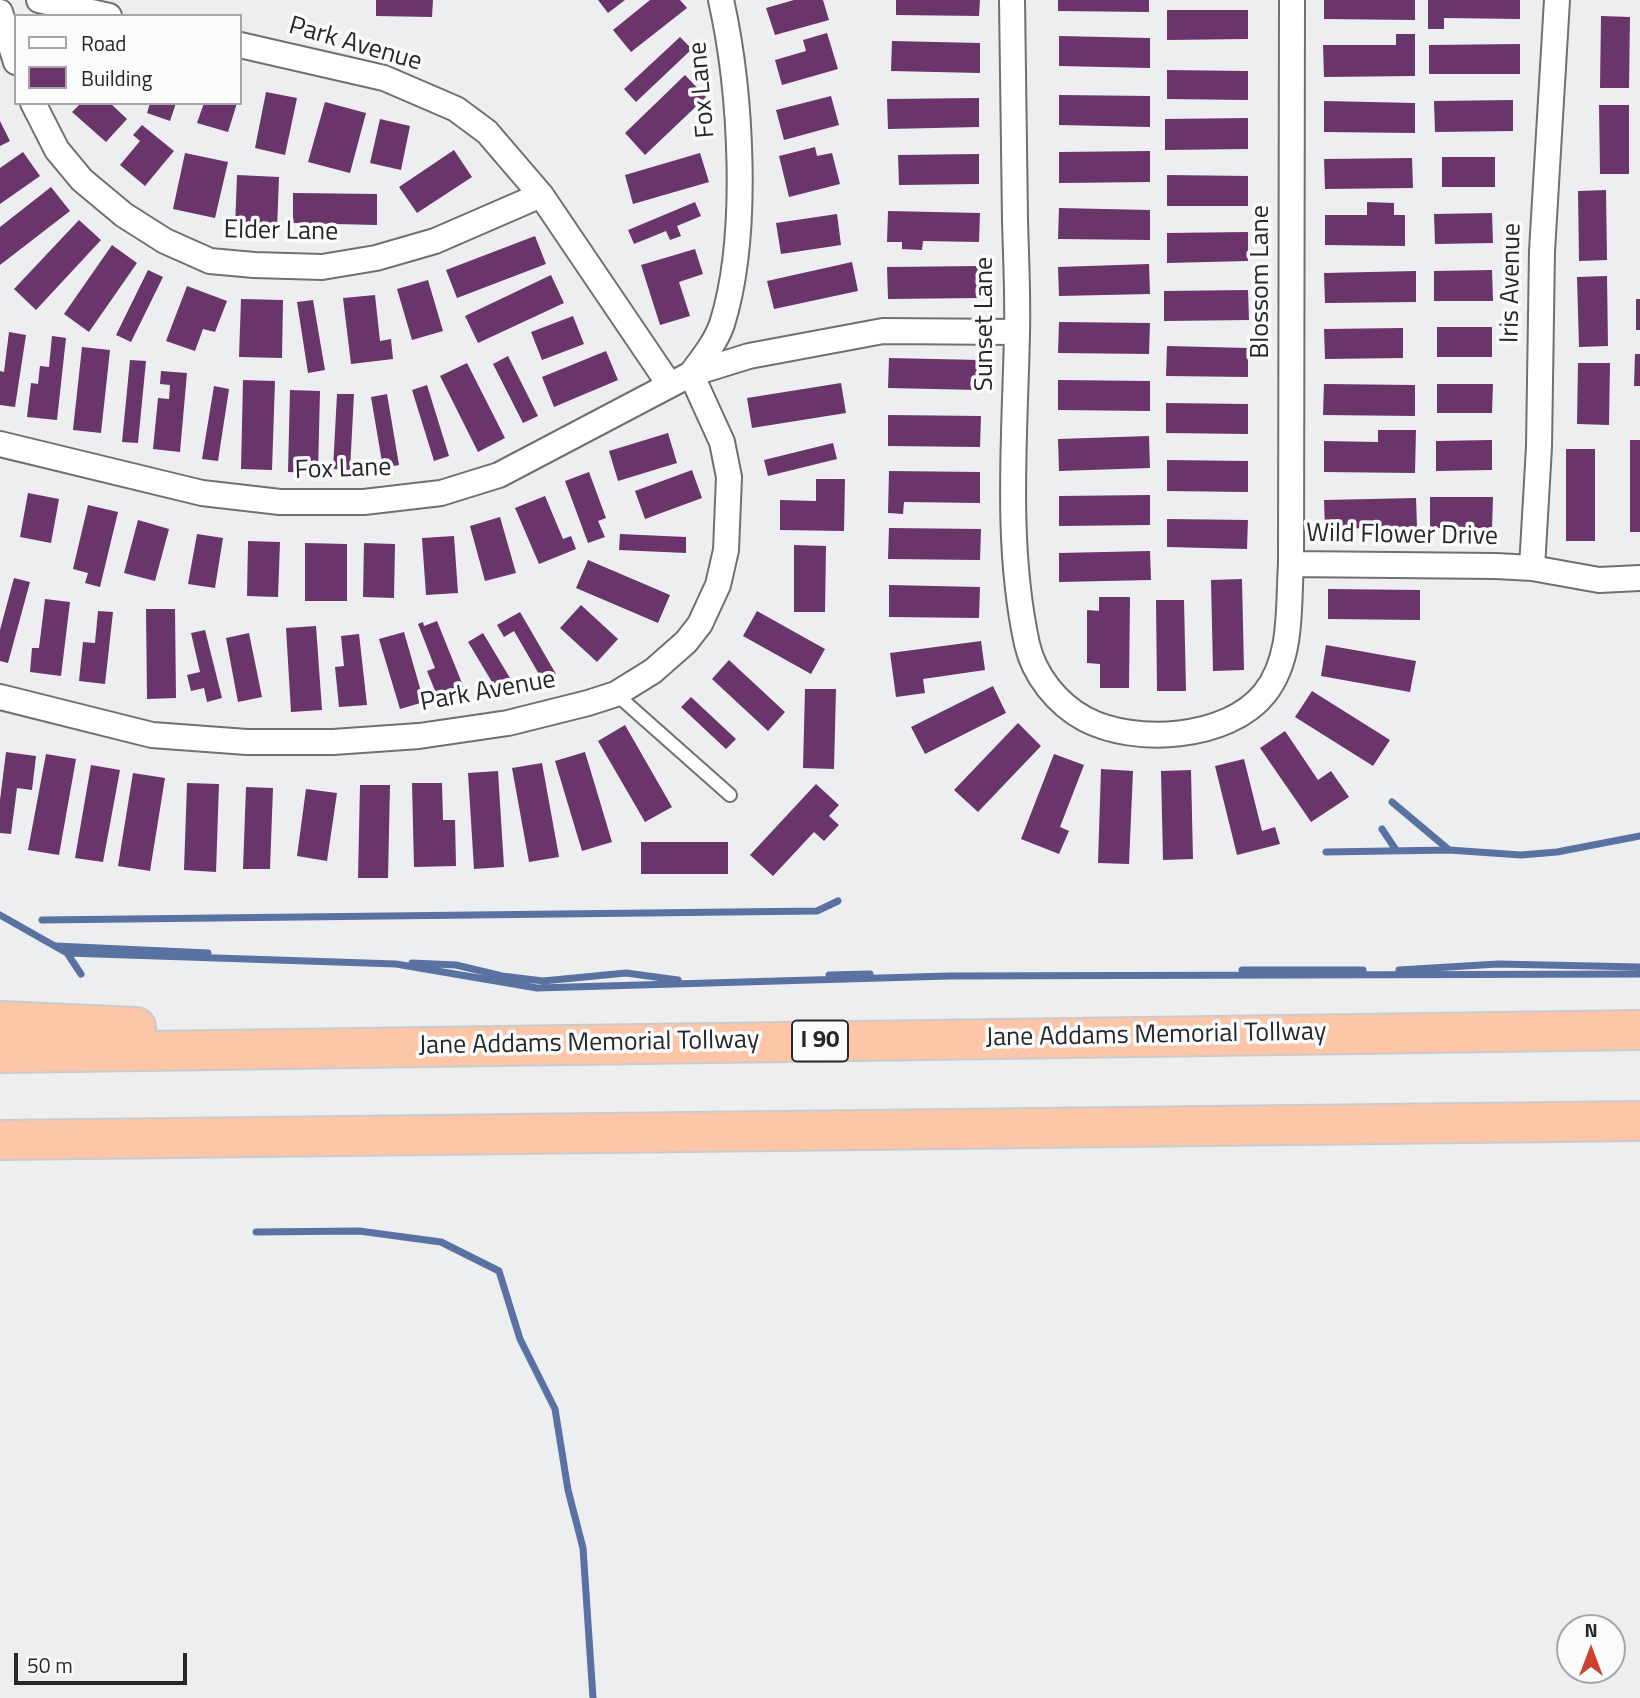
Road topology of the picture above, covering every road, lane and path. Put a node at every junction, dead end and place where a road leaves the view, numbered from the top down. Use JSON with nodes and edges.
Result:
{"nodes":[{"id":1,"x":39,"y":0,"type":"edge"},
{"id":2,"x":720,"y":0,"type":"edge"},
{"id":3,"x":1012,"y":0,"type":"edge"},
{"id":4,"x":1292,"y":0,"type":"edge"},
{"id":5,"x":1557,"y":0,"type":"edge"},
{"id":6,"x":0,"y":12,"type":"edge"},
{"id":7,"x":101,"y":14,"type":"edge"},
{"id":8,"x":242,"y":45,"type":"edge"},
{"id":9,"x":14,"y":56,"type":"edge"},
{"id":10,"x":34,"y":105,"type":"edge"},
{"id":11,"x":541,"y":195,"type":"junction"},
{"id":12,"x":1017,"y":332,"type":"junction"},
{"id":13,"x":680,"y":379,"type":"junction"},
{"id":14,"x":0,"y":444,"type":"edge"},
{"id":15,"x":1291,"y":564,"type":"junction"},
{"id":16,"x":1532,"y":568,"type":"junction"},
{"id":17,"x":1640,"y":578,"type":"edge"},
{"id":18,"x":1028,"y":647,"type":"joint"},
{"id":19,"x":616,"y":694,"type":"junction"},
{"id":20,"x":0,"y":698,"type":"edge"},
{"id":21,"x":730,"y":795,"type":"dead end"},
{"id":22,"x":0,"y":1021,"type":"edge"},
{"id":23,"x":1640,"y":1030,"type":"edge"},
{"id":24,"x":498,"y":1046,"type":"junction"},
{"id":25,"x":0,"y":1053,"type":"edge"},
{"id":26,"x":1640,"y":1121,"type":"edge"},
{"id":27,"x":0,"y":1140,"type":"edge"}],
"edges":[{"from":1,"to":7,"type":"street"},
{"from":2,"to":13,"type":"street","name":"Fox Lane"},
{"from":3,"to":12,"type":"street","name":"Sunset Lane"},
{"from":4,"to":15,"type":"street","name":"Blossom Lane"},
{"from":5,"to":16,"type":"street","name":"Iris Avenue"},
{"from":6,"to":9,"type":"street"},
{"from":8,"to":11,"type":"street","name":"Park Avenue"},
{"from":10,"to":11,"type":"street","name":"Elder Lane"},
{"from":11,"to":13,"type":"street","name":"Park Avenue"},
{"from":12,"to":13,"type":"street"},
{"from":12,"to":18,"type":"street","name":"Sunset Lane"},
{"from":13,"to":14,"type":"street","name":"Fox Lane"},
{"from":13,"to":19,"type":"street","name":"Park Avenue"},
{"from":15,"to":16,"type":"street","name":"Wild Flower Drive"},
{"from":15,"to":18,"type":"street","name":"Wild Flower Drive"},
{"from":16,"to":17,"type":"street","name":"Wild Flower Drive"},
{"from":19,"to":20,"type":"street","name":"Park Avenue"},
{"from":19,"to":21,"type":"lane"},
{"from":22,"to":24,"type":"highway"},
{"from":23,"to":24,"type":"highway","name":"Jane Addams Memorial Tollway","number":"I 90"},
{"from":24,"to":25,"type":"highway","name":"Jane Addams Memorial Tollway","number":"I 90"},
{"from":26,"to":27,"type":"highway"}]}
